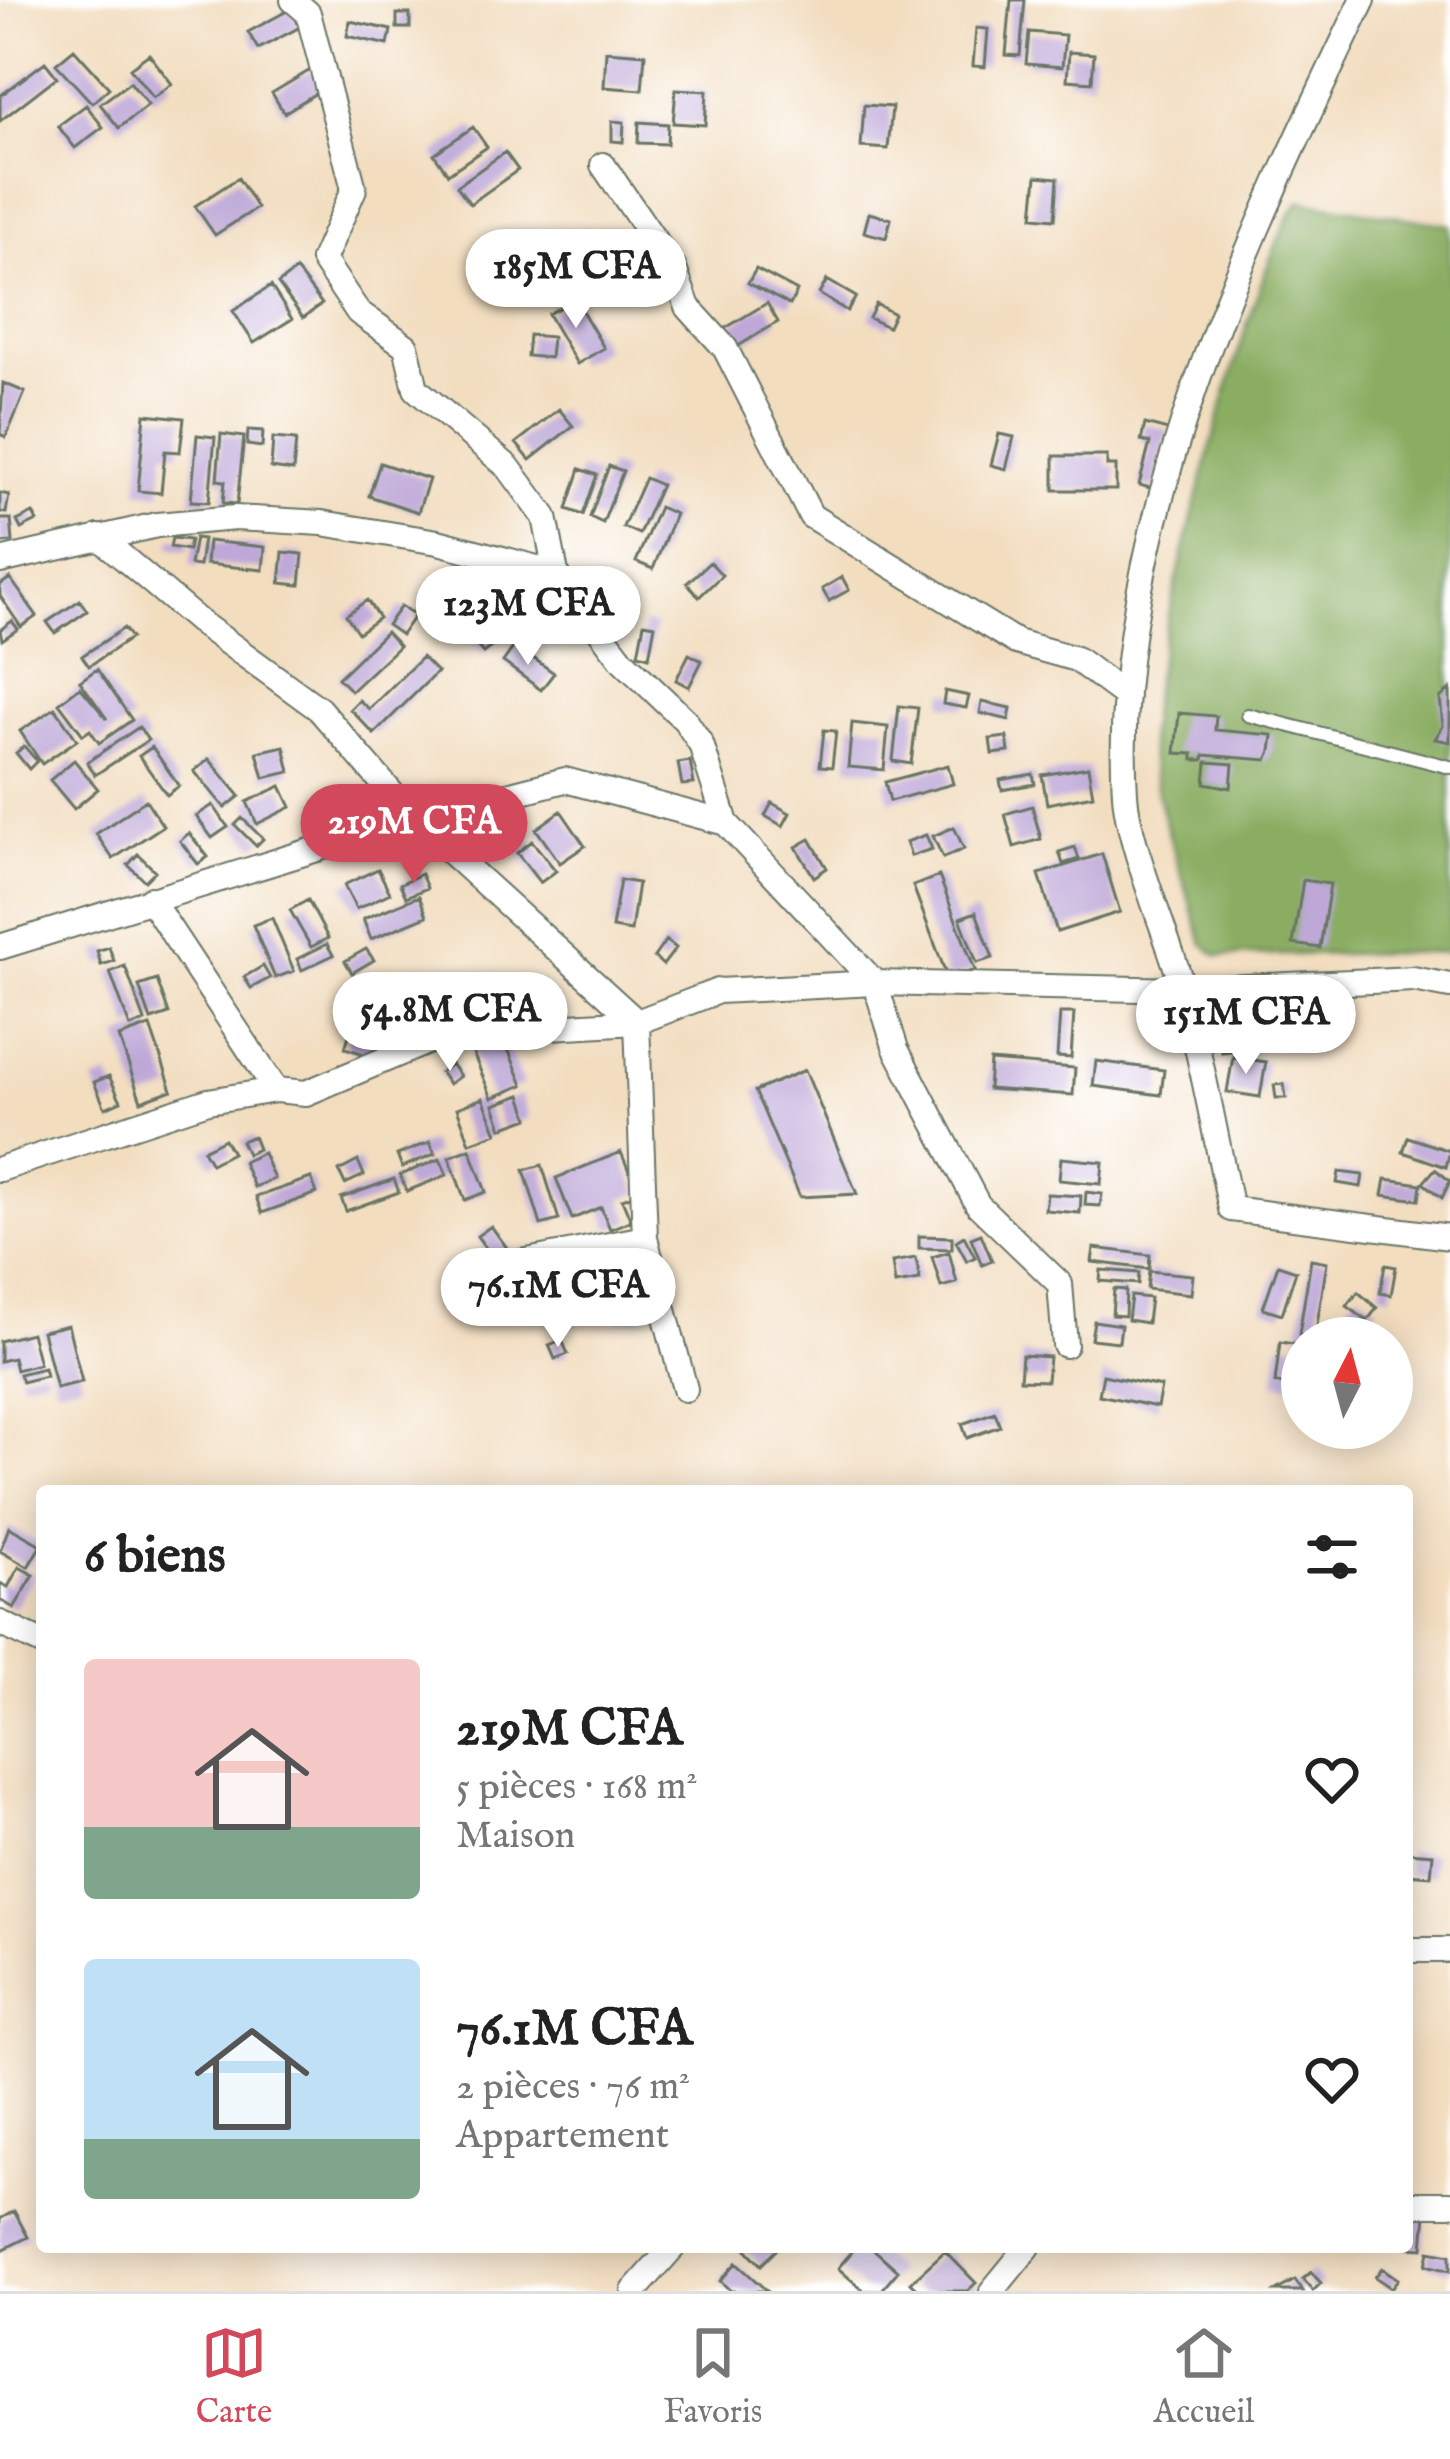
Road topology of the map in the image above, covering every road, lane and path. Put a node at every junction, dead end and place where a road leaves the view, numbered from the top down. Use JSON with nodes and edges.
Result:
{"nodes":[{"id":1,"x":293,"y":0,"type":"edge"},
{"id":2,"x":1363,"y":0,"type":"edge"},
{"id":3,"x":604,"y":165,"type":"dead end"},
{"id":4,"x":99,"y":537,"type":"junction"},
{"id":5,"x":0,"y":561,"type":"edge"},
{"id":6,"x":556,"y":573,"type":"junction"},
{"id":7,"x":1126,"y":696,"type":"junction"},
{"id":8,"x":1248,"y":715,"type":"dead end"},
{"id":9,"x":1450,"y":767,"type":"edge"},
{"id":10,"x":415,"y":819,"type":"junction"},
{"id":11,"x":726,"y":823,"type":"junction"},
{"id":12,"x":151,"y":899,"type":"junction"},
{"id":13,"x":0,"y":947,"type":"edge"},
{"id":14,"x":875,"y":983,"type":"junction"},
{"id":15,"x":1450,"y":986,"type":"edge"},
{"id":16,"x":1183,"y":990,"type":"junction"},
{"id":17,"x":637,"y":1022,"type":"junction"},
{"id":18,"x":276,"y":1090,"type":"junction"},
{"id":19,"x":0,"y":1168,"type":"edge"},
{"id":20,"x":1450,"y":1237,"type":"edge"},
{"id":21,"x":645,"y":1238,"type":"junction"},
{"id":22,"x":465,"y":1273,"type":"dead end"},
{"id":23,"x":1065,"y":1345,"type":"dead end"},
{"id":24,"x":686,"y":1389,"type":"dead end"},
{"id":25,"x":0,"y":1623,"type":"edge"},
{"id":26,"x":36,"y":1639,"type":"edge"},
{"id":27,"x":1413,"y":1950,"type":"edge"},
{"id":28,"x":1450,"y":1951,"type":"edge"},
{"id":29,"x":1413,"y":2204,"type":"edge"},
{"id":30,"x":1450,"y":2204,"type":"edge"},
{"id":31,"x":668,"y":2253,"type":"edge"},
{"id":32,"x":1023,"y":2253,"type":"edge"},
{"id":33,"x":634,"y":2291,"type":"edge"},
{"id":34,"x":992,"y":2291,"type":"edge"}],
"edges":[{"from":1,"to":6,"type":"street"},
{"from":2,"to":7,"type":"street"},
{"from":3,"to":7,"type":"street"},
{"from":4,"to":5,"type":"street"},
{"from":4,"to":6,"type":"street"},
{"from":4,"to":10,"type":"street"},
{"from":6,"to":11,"type":"street"},
{"from":7,"to":16,"type":"street"},
{"from":8,"to":9,"type":"lane"},
{"from":10,"to":11,"type":"street"},
{"from":10,"to":12,"type":"street"},
{"from":10,"to":17,"type":"street"},
{"from":11,"to":14,"type":"street"},
{"from":12,"to":13,"type":"street"},
{"from":12,"to":18,"type":"street"},
{"from":14,"to":16,"type":"street"},
{"from":14,"to":17,"type":"street"},
{"from":14,"to":23,"type":"street"},
{"from":15,"to":16,"type":"street"},
{"from":16,"to":20,"type":"street"},
{"from":17,"to":18,"type":"street"},
{"from":17,"to":21,"type":"street"},
{"from":18,"to":19,"type":"street"},
{"from":21,"to":22,"type":"street"},
{"from":21,"to":24,"type":"street"},
{"from":25,"to":26,"type":"street"},
{"from":27,"to":28,"type":"street"},
{"from":29,"to":30,"type":"street"},
{"from":31,"to":33,"type":"street"},
{"from":32,"to":34,"type":"street"}]}
